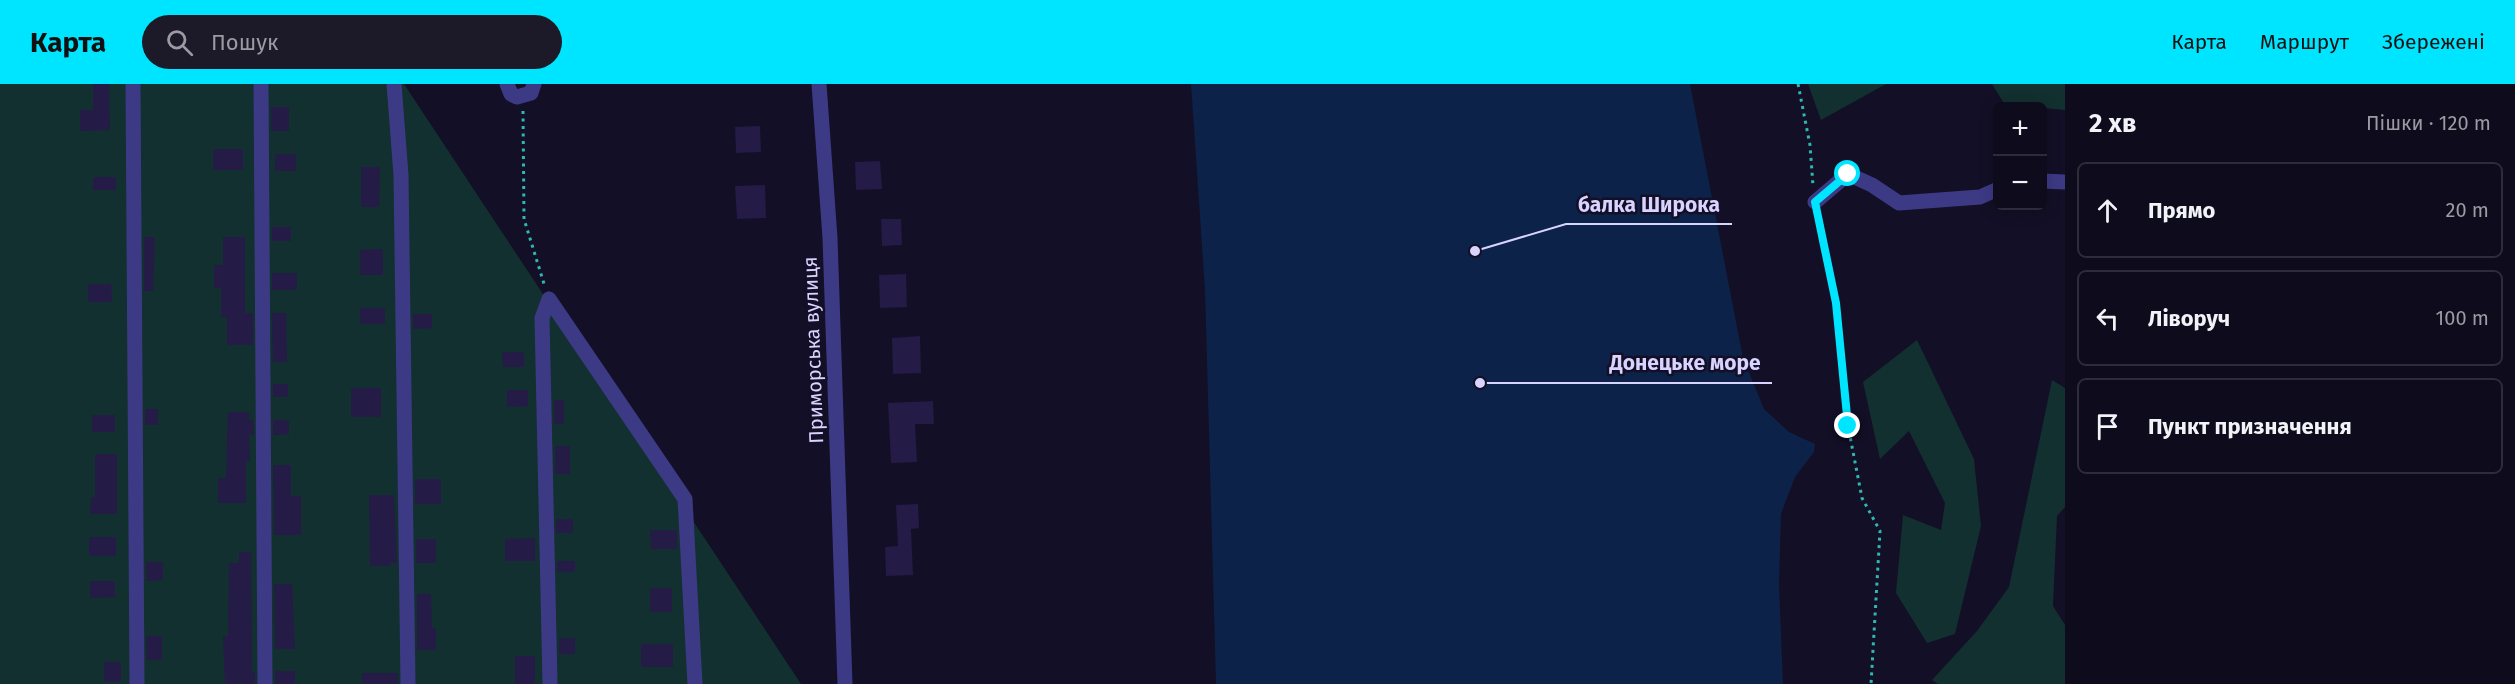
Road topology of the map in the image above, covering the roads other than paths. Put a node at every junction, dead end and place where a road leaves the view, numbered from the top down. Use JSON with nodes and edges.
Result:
{"nodes":[{"id":1,"x":133,"y":84,"type":"edge"},
{"id":2,"x":261,"y":84,"type":"edge"},
{"id":3,"x":394,"y":84,"type":"edge"},
{"id":4,"x":507,"y":84,"type":"edge"},
{"id":5,"x":534,"y":84,"type":"edge"},
{"id":6,"x":819,"y":84,"type":"edge"},
{"id":7,"x":2047,"y":181,"type":"edge"},
{"id":8,"x":2065,"y":182,"type":"edge"},
{"id":9,"x":1993,"y":191,"type":"edge"},
{"id":10,"x":1815,"y":202,"type":"road end"},
{"id":11,"x":136,"y":684,"type":"edge"},
{"id":12,"x":265,"y":684,"type":"edge"},
{"id":13,"x":408,"y":684,"type":"edge"},
{"id":14,"x":550,"y":684,"type":"edge"},
{"id":15,"x":695,"y":684,"type":"edge"},
{"id":16,"x":845,"y":684,"type":"edge"}],
"edges":[{"from":1,"to":11,"type":"street"},
{"from":2,"to":12,"type":"street"},
{"from":3,"to":13,"type":"street"},
{"from":4,"to":5,"type":"street"},
{"from":6,"to":16,"type":"street","name":"Приморська вулиця"},
{"from":7,"to":8,"type":"street"},
{"from":9,"to":10,"type":"street"},
{"from":14,"to":15,"type":"street"}]}
